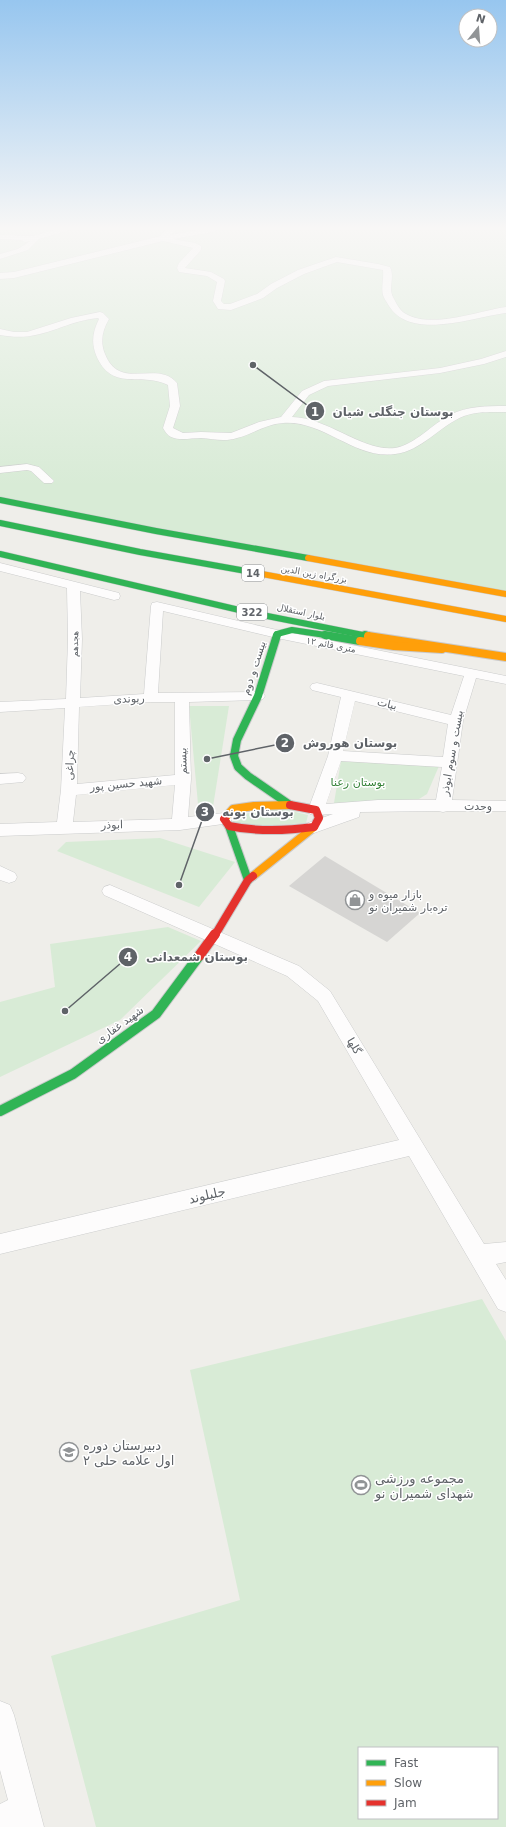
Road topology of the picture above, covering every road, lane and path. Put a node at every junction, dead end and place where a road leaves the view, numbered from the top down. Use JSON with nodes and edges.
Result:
{"nodes":[{"id":1,"x":401,"y":315,"type":"edge"},
{"id":2,"x":473,"y":315,"type":"edge"},
{"id":3,"x":0,"y":332,"type":"edge"},
{"id":4,"x":506,"y":354,"type":"edge"},
{"id":5,"x":506,"y":409,"type":"edge"},
{"id":6,"x":284,"y":420,"type":"junction"},
{"id":7,"x":0,"y":470,"type":"edge"},
{"id":8,"x":48,"y":481,"type":"dead end"},
{"id":9,"x":0,"y":500,"type":"edge"},
{"id":10,"x":0,"y":523,"type":"edge"},
{"id":11,"x":0,"y":547,"type":"edge"},
{"id":12,"x":0,"y":554,"type":"edge"},
{"id":13,"x":0,"y":567,"type":"edge"},
{"id":14,"x":73,"y":585,"type":"junction"},
{"id":15,"x":506,"y":594,"type":"edge"},
{"id":16,"x":114,"y":596,"type":"dead end"},
{"id":17,"x":506,"y":619,"type":"edge"},
{"id":18,"x":278,"y":634,"type":"junction"},
{"id":19,"x":506,"y":648,"type":"edge"},
{"id":20,"x":449,"y":650,"type":"junction"},
{"id":21,"x":506,"y":657,"type":"edge"},
{"id":22,"x":469,"y":678,"type":"dead end"},
{"id":23,"x":506,"y":680,"type":"edge"},
{"id":24,"x":317,"y":687,"type":"dead end"},
{"id":25,"x":349,"y":695,"type":"junction"},
{"id":26,"x":258,"y":696,"type":"junction"},
{"id":27,"x":151,"y":698,"type":"junction"},
{"id":28,"x":182,"y":698,"type":"junction"},
{"id":29,"x":73,"y":702,"type":"junction"},
{"id":30,"x":0,"y":707,"type":"edge"},
{"id":31,"x":456,"y":721,"type":"junction"},
{"id":32,"x":335,"y":756,"type":"junction"},
{"id":33,"x":450,"y":762,"type":"junction"},
{"id":34,"x":18,"y":778,"type":"dead end"},
{"id":35,"x":0,"y":779,"type":"edge"},
{"id":36,"x":183,"y":780,"type":"junction"},
{"id":37,"x":70,"y":790,"type":"junction"},
{"id":38,"x":290,"y":805,"type":"junction"},
{"id":39,"x":378,"y":805,"type":"junction"},
{"id":40,"x":442,"y":806,"type":"junction"},
{"id":41,"x":506,"y":806,"type":"edge"},
{"id":42,"x":316,"y":810,"type":"junction"},
{"id":43,"x":227,"y":822,"type":"junction"},
{"id":44,"x":180,"y":824,"type":"junction"},
{"id":45,"x":64,"y":827,"type":"junction"},
{"id":46,"x":314,"y":827,"type":"junction"},
{"id":47,"x":0,"y":830,"type":"edge"},
{"id":48,"x":248,"y":880,"type":"junction"},
{"id":49,"x":110,"y":891,"type":"dead end"},
{"id":50,"x":214,"y":936,"type":"junction"},
{"id":51,"x":0,"y":1111,"type":"edge"},
{"id":52,"x":414,"y":1146,"type":"junction"},
{"id":53,"x":0,"y":1244,"type":"edge"},
{"id":54,"x":506,"y":1252,"type":"edge"},
{"id":55,"x":478,"y":1255,"type":"junction"},
{"id":56,"x":506,"y":1300,"type":"edge"},
{"id":57,"x":0,"y":1715,"type":"edge"},
{"id":58,"x":18,"y":1818,"type":"edge"}],
"edges":[{"from":1,"to":2,"type":"street"},
{"from":3,"to":6,"type":"street"},
{"from":4,"to":6,"type":"street"},
{"from":5,"to":6,"type":"street"},
{"from":7,"to":8,"type":"street"},
{"from":9,"to":15,"type":"main road","name":"بزرگراه زین الدین","number":"14"},
{"from":10,"to":17,"type":"main road","name":"بزرگراه زین الدین","number":"14"},
{"from":11,"to":19,"type":"main road","name":"بلوار استقلال","number":"322"},
{"from":12,"to":20,"type":"main road","name":"بلوار استقلال","number":"322"},
{"from":13,"to":14,"type":"street"},
{"from":14,"to":16,"type":"street"},
{"from":14,"to":29,"type":"street","name":"هجدهم"},
{"from":18,"to":20,"type":"main road","name":"بیست و دوم"},
{"from":18,"to":23,"type":"street","name":"۱۲ متری قائم"},
{"from":18,"to":26,"type":"main road","name":"بیست و دوم"},
{"from":18,"to":27,"type":"street","name":"۱۲ متری قائم"},
{"from":20,"to":21,"type":"main road","name":"بلوار استقلال","number":"322"},
{"from":22,"to":31,"type":"street","name":"بیست و سوم ابوذر"},
{"from":24,"to":25,"type":"street","name":"بیات"},
{"from":25,"to":31,"type":"street","name":"بیات"},
{"from":25,"to":32,"type":"street"},
{"from":26,"to":28,"type":"street","name":"ریوندی"},
{"from":26,"to":38,"type":"main road","name":"بیست و دوم"},
{"from":27,"to":28,"type":"street","name":"ریوندی"},
{"from":27,"to":29,"type":"street","name":"ریوندی"},
{"from":28,"to":36,"type":"street","name":"بیستم"},
{"from":29,"to":30,"type":"street","name":"ریوندی"},
{"from":29,"to":37,"type":"street","name":"چراغی"},
{"from":31,"to":33,"type":"street","name":"بیست و سوم ابوذر"},
{"from":32,"to":33,"type":"street"},
{"from":32,"to":42,"type":"street"},
{"from":33,"to":40,"type":"street","name":"بیست و سوم ابوذر"},
{"from":34,"to":35,"type":"street"},
{"from":36,"to":37,"type":"street","name":"شهید حسین پور"},
{"from":36,"to":44,"type":"street","name":"بیستم"},
{"from":37,"to":45,"type":"street","name":"چراغی"},
{"from":38,"to":42,"type":"main road"},
{"from":38,"to":43,"type":"main road"},
{"from":39,"to":40,"type":"street","name":"وحدت"},
{"from":39,"to":42,"type":"street","name":"وحدت"},
{"from":39,"to":46,"type":"street","name":"وحدت"},
{"from":40,"to":41,"type":"street","name":"وحدت"},
{"from":42,"to":46,"type":"main road"},
{"from":43,"to":44,"type":"street","name":"ابوذر"},
{"from":43,"to":46,"type":"main road"},
{"from":43,"to":48,"type":"main road"},
{"from":44,"to":45,"type":"street","name":"ابوذر"},
{"from":45,"to":47,"type":"street","name":"ابوذر"},
{"from":46,"to":48,"type":"main road","name":"شهید غفاری"},
{"from":48,"to":50,"type":"main road","name":"شهید غفاری"},
{"from":49,"to":50,"type":"street","name":"گلها"},
{"from":50,"to":51,"type":"main road","name":"شهید غفاری"},
{"from":50,"to":52,"type":"street","name":"گلها"},
{"from":52,"to":53,"type":"street","name":"جلیلوند"},
{"from":52,"to":55,"type":"street","name":"گلها"},
{"from":54,"to":55,"type":"street"},
{"from":55,"to":56,"type":"street","name":"گلها"},
{"from":57,"to":58,"type":"street"}]}
